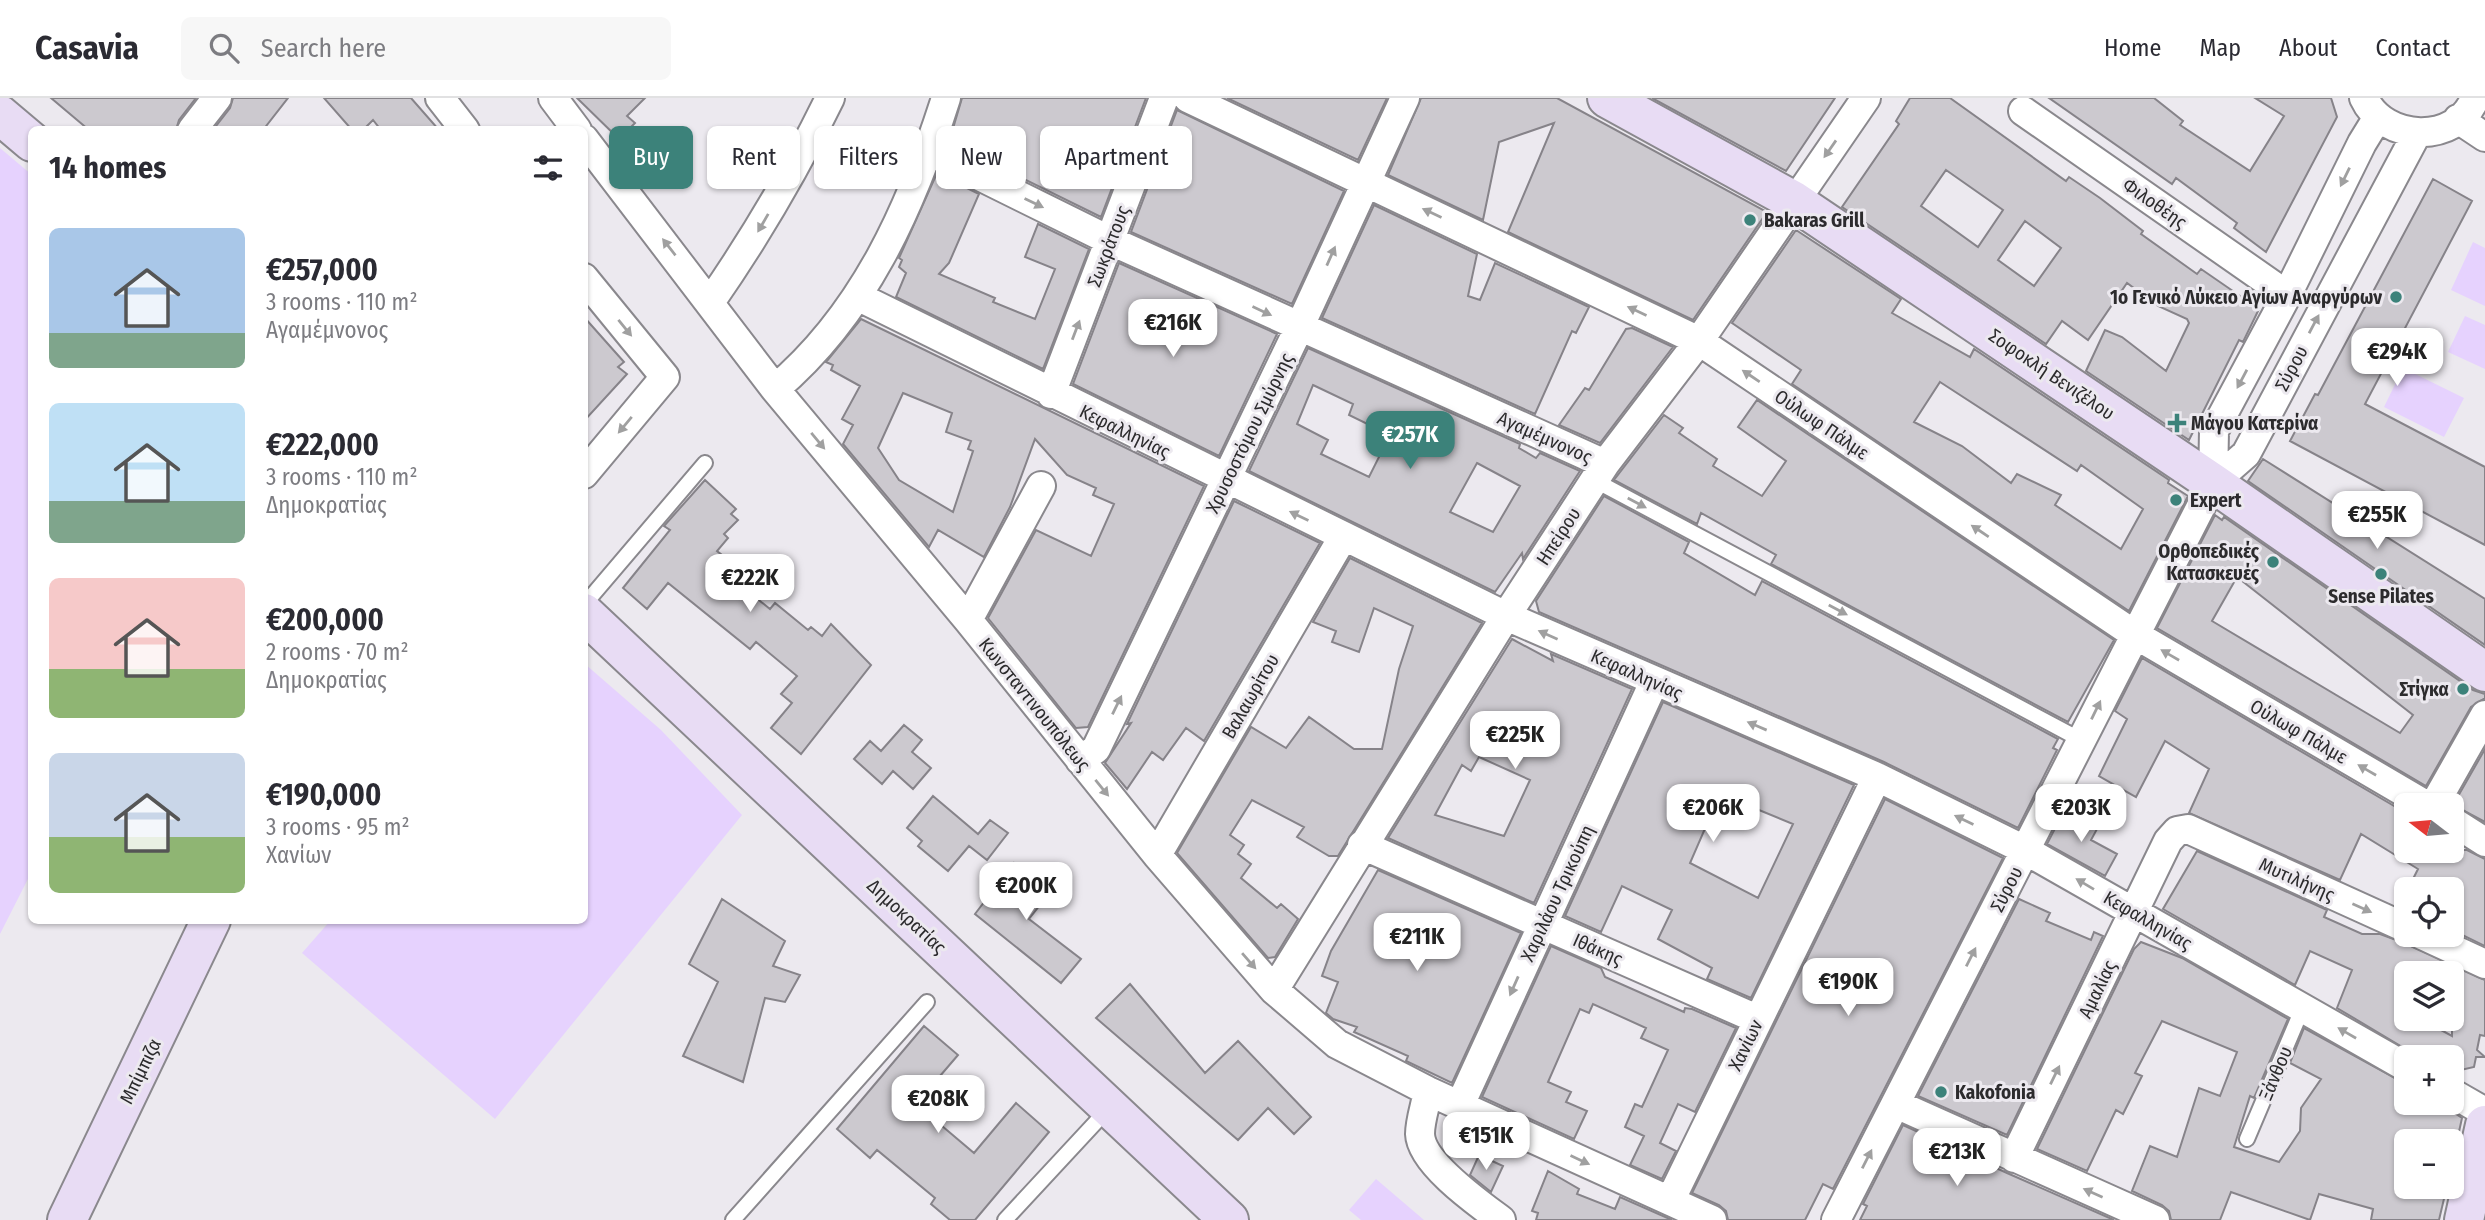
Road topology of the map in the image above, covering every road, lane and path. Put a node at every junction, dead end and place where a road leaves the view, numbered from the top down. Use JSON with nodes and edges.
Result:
{"nodes":[{"id":1,"x":217,"y":98,"type":"edge"},
{"id":2,"x":440,"y":98,"type":"edge"},
{"id":3,"x":553,"y":98,"type":"edge"},
{"id":4,"x":830,"y":98,"type":"edge"},
{"id":5,"x":946,"y":98,"type":"edge"},
{"id":6,"x":1164,"y":98,"type":"edge"},
{"id":7,"x":1188,"y":98,"type":"edge"},
{"id":8,"x":1405,"y":98,"type":"edge"},
{"id":9,"x":1607,"y":98,"type":"edge"},
{"id":10,"x":1866,"y":98,"type":"edge"},
{"id":11,"x":2371,"y":108,"type":"edge"},
{"id":12,"x":2467,"y":108,"type":"edge"},
{"id":13,"x":2022,"y":111,"type":"dead end"},
{"id":14,"x":0,"y":115,"type":"edge"},
{"id":15,"x":195,"y":126,"type":"edge"},
{"id":16,"x":462,"y":126,"type":"edge"},
{"id":17,"x":574,"y":126,"type":"edge"},
{"id":18,"x":2417,"y":133,"type":"junction"},
{"id":19,"x":2485,"y":137,"type":"edge"},
{"id":20,"x":28,"y":139,"type":"edge"},
{"id":21,"x":588,"y":144,"type":"edge"},
{"id":22,"x":929,"y":151,"type":"junction"},
{"id":23,"x":1365,"y":181,"type":"junction"},
{"id":24,"x":1794,"y":201,"type":"junction"},
{"id":25,"x":1111,"y":241,"type":"junction"},
{"id":26,"x":588,"y":283,"type":"edge"},
{"id":27,"x":2287,"y":295,"type":"junction"},
{"id":28,"x":859,"y":297,"type":"junction"},
{"id":29,"x":711,"y":301,"type":"junction"},
{"id":30,"x":1299,"y":328,"type":"junction"},
{"id":31,"x":1699,"y":341,"type":"junction"},
{"id":32,"x":775,"y":389,"type":"junction"},
{"id":33,"x":1051,"y":394,"type":"junction"},
{"id":34,"x":705,"y":463,"type":"dead end"},
{"id":35,"x":1605,"y":464,"type":"junction"},
{"id":36,"x":588,"y":469,"type":"edge"},
{"id":37,"x":1226,"y":481,"type":"junction"},
{"id":38,"x":2213,"y":483,"type":"junction"},
{"id":39,"x":1041,"y":486,"type":"dead end"},
{"id":40,"x":1343,"y":537,"type":"junction"},
{"id":41,"x":588,"y":600,"type":"edge"},
{"id":42,"x":1506,"y":616,"type":"junction"},
{"id":43,"x":588,"y":617,"type":"edge"},
{"id":44,"x":968,"y":620,"type":"junction"},
{"id":45,"x":2134,"y":634,"type":"junction"},
{"id":46,"x":2485,"y":672,"type":"edge"},
{"id":47,"x":1654,"y":682,"type":"junction"},
{"id":48,"x":2485,"y":715,"type":"edge"},
{"id":49,"x":2081,"y":740,"type":"junction"},
{"id":50,"x":1080,"y":760,"type":"junction"},
{"id":51,"x":1877,"y":777,"type":"junction"},
{"id":52,"x":2406,"y":793,"type":"edge"},
{"id":53,"x":2441,"y":793,"type":"edge"},
{"id":54,"x":2188,"y":829,"type":"joint"},
{"id":55,"x":2464,"y":829,"type":"edge"},
{"id":56,"x":2485,"y":842,"type":"edge"},
{"id":57,"x":1363,"y":845,"type":"junction"},
{"id":58,"x":2025,"y":850,"type":"junction"},
{"id":59,"x":1157,"y":855,"type":"junction"},
{"id":60,"x":2135,"y":913,"type":"junction"},
{"id":61,"x":2394,"y":923,"type":"edge"},
{"id":62,"x":209,"y":924,"type":"edge"},
{"id":63,"x":1542,"y":924,"type":"junction"},
{"id":64,"x":2448,"y":947,"type":"edge"},
{"id":65,"x":2485,"y":964,"type":"edge"},
{"id":66,"x":1274,"y":990,"type":"junction"},
{"id":67,"x":927,"y":1002,"type":"dead end"},
{"id":68,"x":2303,"y":1007,"type":"junction"},
{"id":69,"x":1757,"y":1018,"type":"junction"},
{"id":70,"x":2394,"y":1059,"type":"edge"},
{"id":71,"x":1429,"y":1091,"type":"junction"},
{"id":72,"x":2464,"y":1100,"type":"edge"},
{"id":73,"x":1896,"y":1104,"type":"junction"},
{"id":74,"x":1460,"y":1105,"type":"junction"},
{"id":75,"x":1110,"y":1107,"type":"junction"},
{"id":76,"x":2485,"y":1112,"type":"edge"},
{"id":77,"x":2485,"y":1125,"type":"edge"},
{"id":78,"x":2247,"y":1139,"type":"dead end"},
{"id":79,"x":2014,"y":1158,"type":"junction"},
{"id":80,"x":1670,"y":1201,"type":"junction"},
{"id":81,"x":67,"y":1220,"type":"edge"},
{"id":82,"x":733,"y":1220,"type":"edge"},
{"id":83,"x":1005,"y":1220,"type":"edge"},
{"id":84,"x":1229,"y":1220,"type":"edge"},
{"id":85,"x":1501,"y":1220,"type":"edge"},
{"id":86,"x":1712,"y":1220,"type":"edge"},
{"id":87,"x":1836,"y":1220,"type":"edge"},
{"id":88,"x":2155,"y":1220,"type":"edge"},
{"id":89,"x":2464,"y":1220,"type":"edge"}],
"edges":[{"from":1,"to":15,"type":"street"},
{"from":2,"to":16,"type":"street"},
{"from":3,"to":17,"type":"street"},
{"from":4,"to":29,"type":"street","one_way":true},
{"from":5,"to":22,"type":"street"},
{"from":6,"to":25,"type":"street","name":"Σωκράτους"},
{"from":7,"to":23,"type":"street","name":"Ούλωφ Πάλμε"},
{"from":8,"to":23,"type":"street","name":"Χρυσοστόμου Σμύρνης"},
{"from":9,"to":24,"type":"street","name":"Σοφοκλή Βενιζέλου"},
{"from":10,"to":24,"type":"street","name":"Ηπείρου","one_way":true},
{"from":11,"to":18,"type":"street"},
{"from":11,"to":27,"type":"street","name":"Σύρου","one_way":true},
{"from":12,"to":18,"type":"street"},
{"from":12,"to":19,"type":"street"},
{"from":13,"to":27,"type":"street","name":"Φιλοθέης"},
{"from":14,"to":20,"type":"street"},
{"from":38,"to":18,"type":"street","name":"Σύρου","one_way":true},
{"from":29,"to":21,"type":"street","name":"Κωνσταντινουπόλεως","one_way":true},
{"from":22,"to":25,"type":"street","name":"Αγαμέμνονος","one_way":true},
{"from":22,"to":28,"type":"street"},
{"from":30,"to":23,"type":"street","name":"Χρυσοστόμου Σμύρνης","one_way":true},
{"from":31,"to":23,"type":"street","name":"Ούλωφ Πάλμε","one_way":true},
{"from":24,"to":31,"type":"street","name":"Ηπείρου"},
{"from":24,"to":38,"type":"street","name":"Σοφοκλή Βενιζέλου"},
{"from":25,"to":30,"type":"street","name":"Αγαμέμνονος","one_way":true},
{"from":33,"to":25,"type":"street","name":"Σωκράτους","one_way":true},
{"from":26,"to":36,"type":"street","one_way":true},
{"from":27,"to":38,"type":"street","name":"Σύρου","one_way":true},
{"from":28,"to":32,"type":"street"},
{"from":28,"to":33,"type":"street","name":"Κεφαλληνίας"},
{"from":29,"to":32,"type":"street","name":"Κωνσταντινουπόλεως"},
{"from":30,"to":35,"type":"street","name":"Αγαμέμνονος"},
{"from":30,"to":37,"type":"street","name":"Χρυσοστόμου Σμύρνης"},
{"from":31,"to":35,"type":"street","name":"Ηπείρου"},
{"from":45,"to":31,"type":"street","name":"Ούλωφ Πάλμε","one_way":true},
{"from":32,"to":44,"type":"street","name":"Κωνσταντινουπόλεως","one_way":true},
{"from":33,"to":37,"type":"street","name":"Κεφαλληνίας"},
{"from":34,"to":41,"type":"lane"},
{"from":35,"to":42,"type":"street","name":"Ηπείρου"},
{"from":35,"to":49,"type":"lane","name":"Αγαμέμνονος","one_way":true},
{"from":40,"to":37,"type":"street","name":"Κεφαλληνίας","one_way":true},
{"from":50,"to":37,"type":"street","name":"Χρυσοστόμου Σμύρνης","one_way":true},
{"from":38,"to":45,"type":"street","name":"Σύρου"},
{"from":38,"to":46,"type":"street","name":"Σοφοκλή Βενιζέλου"},
{"from":39,"to":44,"type":"street"},
{"from":40,"to":42,"type":"street","name":"Κεφαλληνίας"},
{"from":40,"to":59,"type":"street","name":"Βαλαωρίτου"},
{"from":47,"to":42,"type":"street","name":"Κεφαλληνίας","one_way":true},
{"from":42,"to":57,"type":"street","name":"Ηπείρου"},
{"from":43,"to":75,"type":"street","name":"Δημοκρατίας"},
{"from":44,"to":50,"type":"street","name":"Κωνσταντινουπόλεως"},
{"from":49,"to":45,"type":"street","name":"Σύρου","one_way":true},
{"from":52,"to":45,"type":"street","name":"Ούλωφ Πάλμε","one_way":true},
{"from":51,"to":47,"type":"street","name":"Κεφαλληνίας","one_way":true},
{"from":47,"to":63,"type":"street","name":"Χαριλάου Τρικούπη"},
{"from":48,"to":53,"type":"street"},
{"from":49,"to":58,"type":"street","name":"Σύρου"},
{"from":50,"to":59,"type":"street","name":"Κωνσταντινουπόλεως","one_way":true},
{"from":58,"to":51,"type":"street","name":"Κεφαλληνίας","one_way":true},
{"from":51,"to":69,"type":"street","name":"Χανίων"},
{"from":54,"to":60,"type":"street","name":"Αμαλίας"},
{"from":54,"to":61,"type":"street","name":"Μυτιλήνης","one_way":true},
{"from":55,"to":56,"type":"street"},
{"from":57,"to":63,"type":"street","name":"Ιθάκης"},
{"from":57,"to":66,"type":"street","name":"Ηπείρου"},
{"from":60,"to":58,"type":"street","name":"Κεφαλληνίας","one_way":true},
{"from":73,"to":58,"type":"street","name":"Σύρου","one_way":true},
{"from":59,"to":66,"type":"street","name":"Κωνσταντινουπόλεως","one_way":true},
{"from":60,"to":68,"type":"street","name":"Κεφαλληνίας"},
{"from":79,"to":60,"type":"street","name":"Αμαλίας","one_way":true},
{"from":62,"to":81,"type":"street","name":"Μπίμπιζα"},
{"from":63,"to":69,"type":"street","name":"Ιθάκης"},
{"from":63,"to":74,"type":"street","name":"Χαριλάου Τρικούπη","one_way":true},
{"from":64,"to":65,"type":"street"},
{"from":66,"to":71,"type":"street","name":"Κωνσταντινουπόλεως"},
{"from":67,"to":82,"type":"lane"},
{"from":70,"to":68,"type":"street","name":"Κεφαλληνίας","one_way":true},
{"from":68,"to":78,"type":"lane","name":"Ξάνθου"},
{"from":69,"to":80,"type":"street","name":"Χανίων"},
{"from":71,"to":74,"type":"street","name":"Κωνσταντινουπόλεως"},
{"from":71,"to":85,"type":"street"},
{"from":72,"to":76,"type":"street"},
{"from":73,"to":79,"type":"street"},
{"from":87,"to":73,"type":"street","name":"Σύρου","one_way":true},
{"from":74,"to":80,"type":"street","name":"Κωνσταντινουπόλεως","one_way":true},
{"from":75,"to":83,"type":"lane"},
{"from":75,"to":84,"type":"street","name":"Δημοκρατίας"},
{"from":77,"to":89,"type":"street"},
{"from":88,"to":79,"type":"street","one_way":true},
{"from":80,"to":86,"type":"street","name":"Κωνσταντινουπόλεως"}]}
